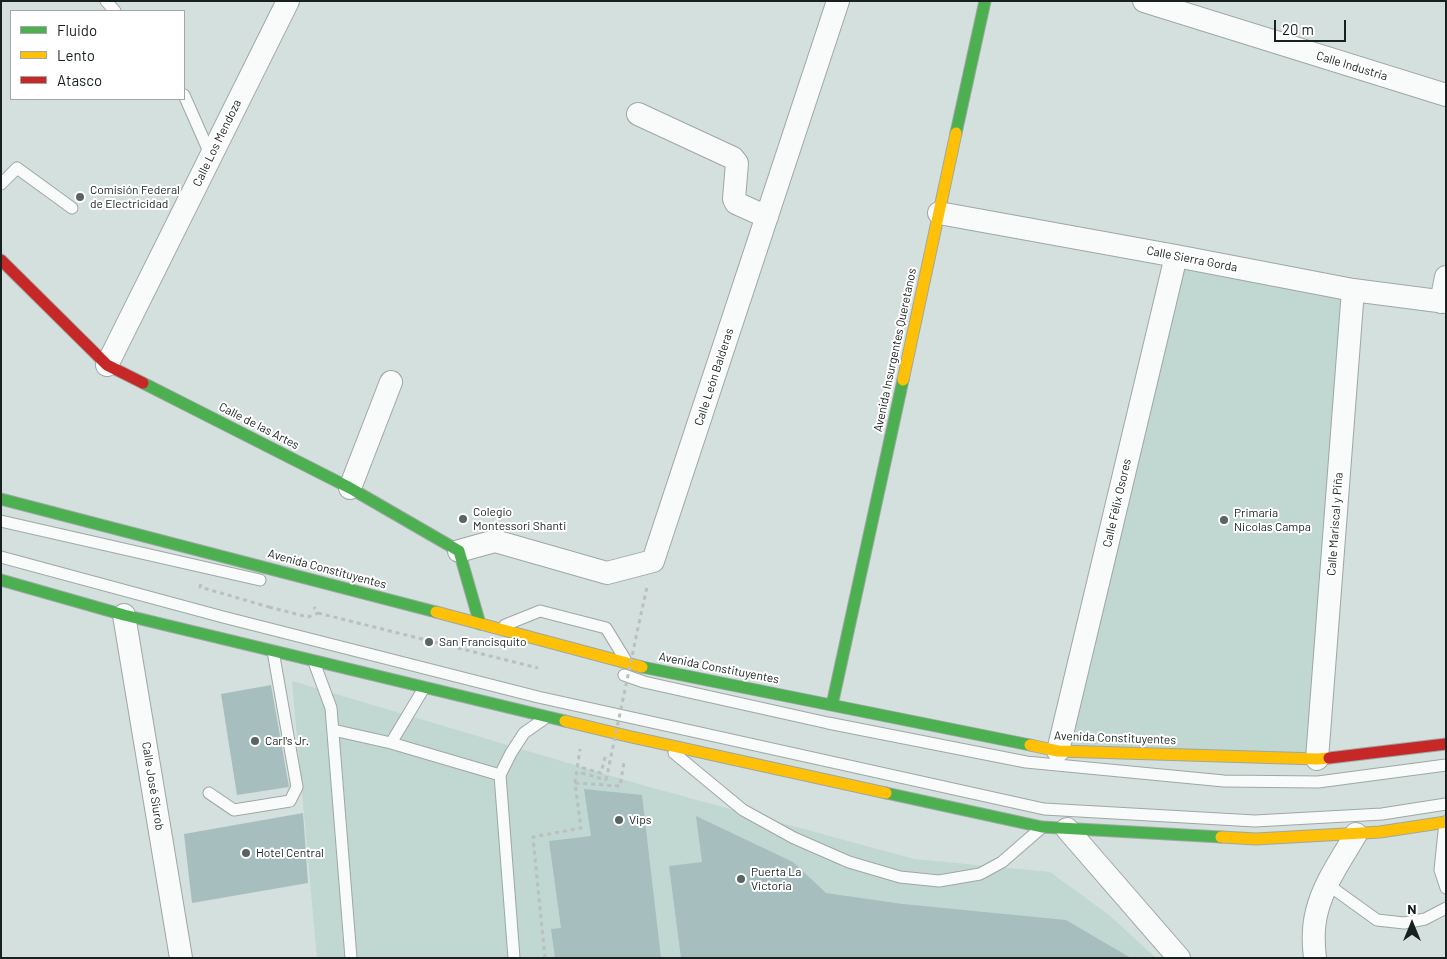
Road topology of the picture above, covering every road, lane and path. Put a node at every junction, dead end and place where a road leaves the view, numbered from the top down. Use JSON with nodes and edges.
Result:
{"nodes":[{"id":1,"x":288,"y":1,"type":"edge"},
{"id":2,"x":838,"y":1,"type":"edge"},
{"id":3,"x":985,"y":1,"type":"edge"},
{"id":4,"x":1144,"y":1,"type":"edge"},
{"id":5,"x":1446,"y":95,"type":"edge"},
{"id":6,"x":185,"y":97,"type":"edge"},
{"id":7,"x":638,"y":114,"type":"dead end"},
{"id":8,"x":211,"y":156,"type":"junction"},
{"id":9,"x":1,"y":184,"type":"edge"},
{"id":10,"x":72,"y":208,"type":"dead end"},
{"id":11,"x":939,"y":213,"type":"junction"},
{"id":12,"x":767,"y":217,"type":"junction"},
{"id":13,"x":1176,"y":256,"type":"junction"},
{"id":14,"x":1,"y":260,"type":"edge"},
{"id":15,"x":1446,"y":277,"type":"edge"},
{"id":16,"x":1353,"y":290,"type":"junction"},
{"id":17,"x":1443,"y":302,"type":"edge"},
{"id":18,"x":107,"y":365,"type":"junction"},
{"id":19,"x":392,"y":382,"type":"dead end"},
{"id":20,"x":350,"y":488,"type":"junction"},
{"id":21,"x":1,"y":499,"type":"edge"},
{"id":22,"x":1,"y":521,"type":"edge"},
{"id":23,"x":460,"y":551,"type":"junction"},
{"id":24,"x":1,"y":557,"type":"edge"},
{"id":25,"x":1,"y":580,"type":"edge"},
{"id":26,"x":202,"y":580,"type":"dead end"},
{"id":27,"x":268,"y":582,"type":"dead end"},
{"id":28,"x":647,"y":586,"type":"dead end"},
{"id":29,"x":325,"y":595,"type":"dead end"},
{"id":30,"x":269,"y":607,"type":"junction"},
{"id":31,"x":318,"y":613,"type":"dead end"},
{"id":32,"x":124,"y":615,"type":"junction"},
{"id":33,"x":308,"y":617,"type":"dead end"},
{"id":34,"x":480,"y":624,"type":"junction"},
{"id":35,"x":499,"y":628,"type":"junction"},
{"id":36,"x":282,"y":632,"type":"junction"},
{"id":37,"x":273,"y":650,"type":"junction"},
{"id":38,"x":313,"y":660,"type":"junction"},
{"id":39,"x":589,"y":664,"type":"dead end"},
{"id":40,"x":628,"y":664,"type":"junction"},
{"id":41,"x":539,"y":668,"type":"dead end"},
{"id":42,"x":617,"y":673,"type":"dead end"},
{"id":43,"x":424,"y":688,"type":"junction"},
{"id":44,"x":832,"y":705,"type":"junction"},
{"id":45,"x":547,"y":716,"type":"junction"},
{"id":46,"x":828,"y":723,"type":"junction"},
{"id":47,"x":585,"y":726,"type":"junction"},
{"id":48,"x":333,"y":730,"type":"junction"},
{"id":49,"x":627,"y":736,"type":"junction"},
{"id":50,"x":391,"y":743,"type":"junction"},
{"id":51,"x":664,"y":744,"type":"junction"},
{"id":52,"x":1446,"y":744,"type":"edge"},
{"id":53,"x":1058,"y":751,"type":"junction"},
{"id":54,"x":1317,"y":759,"type":"junction"},
{"id":55,"x":1446,"y":765,"type":"edge"},
{"id":56,"x":601,"y":773,"type":"dead end"},
{"id":57,"x":500,"y":776,"type":"junction"},
{"id":58,"x":576,"y":784,"type":"junction"},
{"id":59,"x":209,"y":793,"type":"dead end"},
{"id":60,"x":1446,"y":804,"type":"edge"},
{"id":61,"x":1445,"y":822,"type":"edge"},
{"id":62,"x":1042,"y":827,"type":"junction"},
{"id":63,"x":1067,"y":829,"type":"junction"},
{"id":64,"x":1356,"y":834,"type":"junction"},
{"id":65,"x":1327,"y":884,"type":"junction"},
{"id":66,"x":1446,"y":888,"type":"edge"},
{"id":67,"x":1446,"y":908,"type":"edge"},
{"id":68,"x":181,"y":958,"type":"edge"},
{"id":69,"x":352,"y":958,"type":"edge"},
{"id":70,"x":514,"y":958,"type":"edge"},
{"id":71,"x":545,"y":958,"type":"edge"},
{"id":72,"x":1178,"y":958,"type":"edge"},
{"id":73,"x":1315,"y":958,"type":"edge"}],
"edges":[{"from":1,"to":8,"type":"street","name":"Calle Los Mendoza"},
{"from":2,"to":12,"type":"street","name":"Calle León Balderas"},
{"from":3,"to":11,"type":"main road","name":"Avenida Insurgentes Queretanos"},
{"from":4,"to":5,"type":"street","name":"Calle Industria"},
{"from":6,"to":8,"type":"lane"},
{"from":7,"to":12,"type":"street"},
{"from":8,"to":18,"type":"street","name":"Calle Los Mendoza"},
{"from":9,"to":10,"type":"lane"},
{"from":11,"to":13,"type":"street","name":"Calle Sierra Gorda"},
{"from":11,"to":44,"type":"main road","name":"Avenida Insurgentes Queretanos"},
{"from":12,"to":23,"type":"street","name":"Calle León Balderas"},
{"from":13,"to":16,"type":"street","name":"Calle Sierra Gorda"},
{"from":13,"to":53,"type":"street","name":"Calle Félix Osores"},
{"from":14,"to":18,"type":"main road","name":"Calle de las Artes"},
{"from":15,"to":17,"type":"street"},
{"from":16,"to":17,"type":"street","name":"Calle Sierra Gorda"},
{"from":16,"to":54,"type":"street","name":"Calle Mariscal y Piña"},
{"from":18,"to":20,"type":"main road","name":"Calle de las Artes"},
{"from":19,"to":20,"type":"street"},
{"from":20,"to":23,"type":"main road","name":"Calle de las Artes"},
{"from":21,"to":34,"type":"main road","name":"Avenida Constituyentes"},
{"from":22,"to":27,"type":"lane"},
{"from":23,"to":34,"type":"main road"},
{"from":24,"to":36,"type":"lane"},
{"from":25,"to":32,"type":"main road"},
{"from":26,"to":30,"type":"path"},
{"from":28,"to":56,"type":"path","bridge":true},
{"from":29,"to":39,"type":"lane"},
{"from":30,"to":33,"type":"path"},
{"from":30,"to":36,"type":"path"},
{"from":31,"to":41,"type":"path"},
{"from":32,"to":37,"type":"main road"},
{"from":32,"to":68,"type":"street","name":"Calle José Siurob"},
{"from":34,"to":35,"type":"main road","name":"Avenida Constituyentes"},
{"from":35,"to":40,"type":"main road","name":"Avenida Constituyentes"},
{"from":35,"to":40,"type":"lane"},
{"from":36,"to":60,"type":"lane"},
{"from":37,"to":38,"type":"main road"},
{"from":37,"to":59,"type":"lane"},
{"from":38,"to":43,"type":"main road"},
{"from":38,"to":48,"type":"lane"},
{"from":40,"to":44,"type":"main road","name":"Avenida Constituyentes"},
{"from":42,"to":46,"type":"lane"},
{"from":43,"to":45,"type":"main road"},
{"from":43,"to":50,"type":"lane"},
{"from":44,"to":46,"type":"lane"},
{"from":44,"to":53,"type":"main road","name":"Avenida Constituyentes"},
{"from":45,"to":47,"type":"main road"},
{"from":45,"to":57,"type":"lane"},
{"from":46,"to":55,"type":"lane"},
{"from":47,"to":49,"type":"main road"},
{"from":47,"to":58,"type":"path"},
{"from":48,"to":50,"type":"lane"},
{"from":48,"to":69,"type":"lane"},
{"from":49,"to":51,"type":"main road"},
{"from":49,"to":58,"type":"path"},
{"from":50,"to":57,"type":"lane"},
{"from":51,"to":62,"type":"main road"},
{"from":51,"to":62,"type":"lane"},
{"from":52,"to":54,"type":"main road","name":"Avenida Constituyentes"},
{"from":53,"to":54,"type":"main road","name":"Avenida Constituyentes"},
{"from":57,"to":70,"type":"lane"},
{"from":58,"to":71,"type":"path"},
{"from":61,"to":64,"type":"main road"},
{"from":61,"to":66,"type":"lane"},
{"from":62,"to":63,"type":"main road"},
{"from":63,"to":64,"type":"main road"},
{"from":63,"to":72,"type":"street"},
{"from":64,"to":65,"type":"street"},
{"from":65,"to":67,"type":"lane"},
{"from":65,"to":73,"type":"street"}]}
